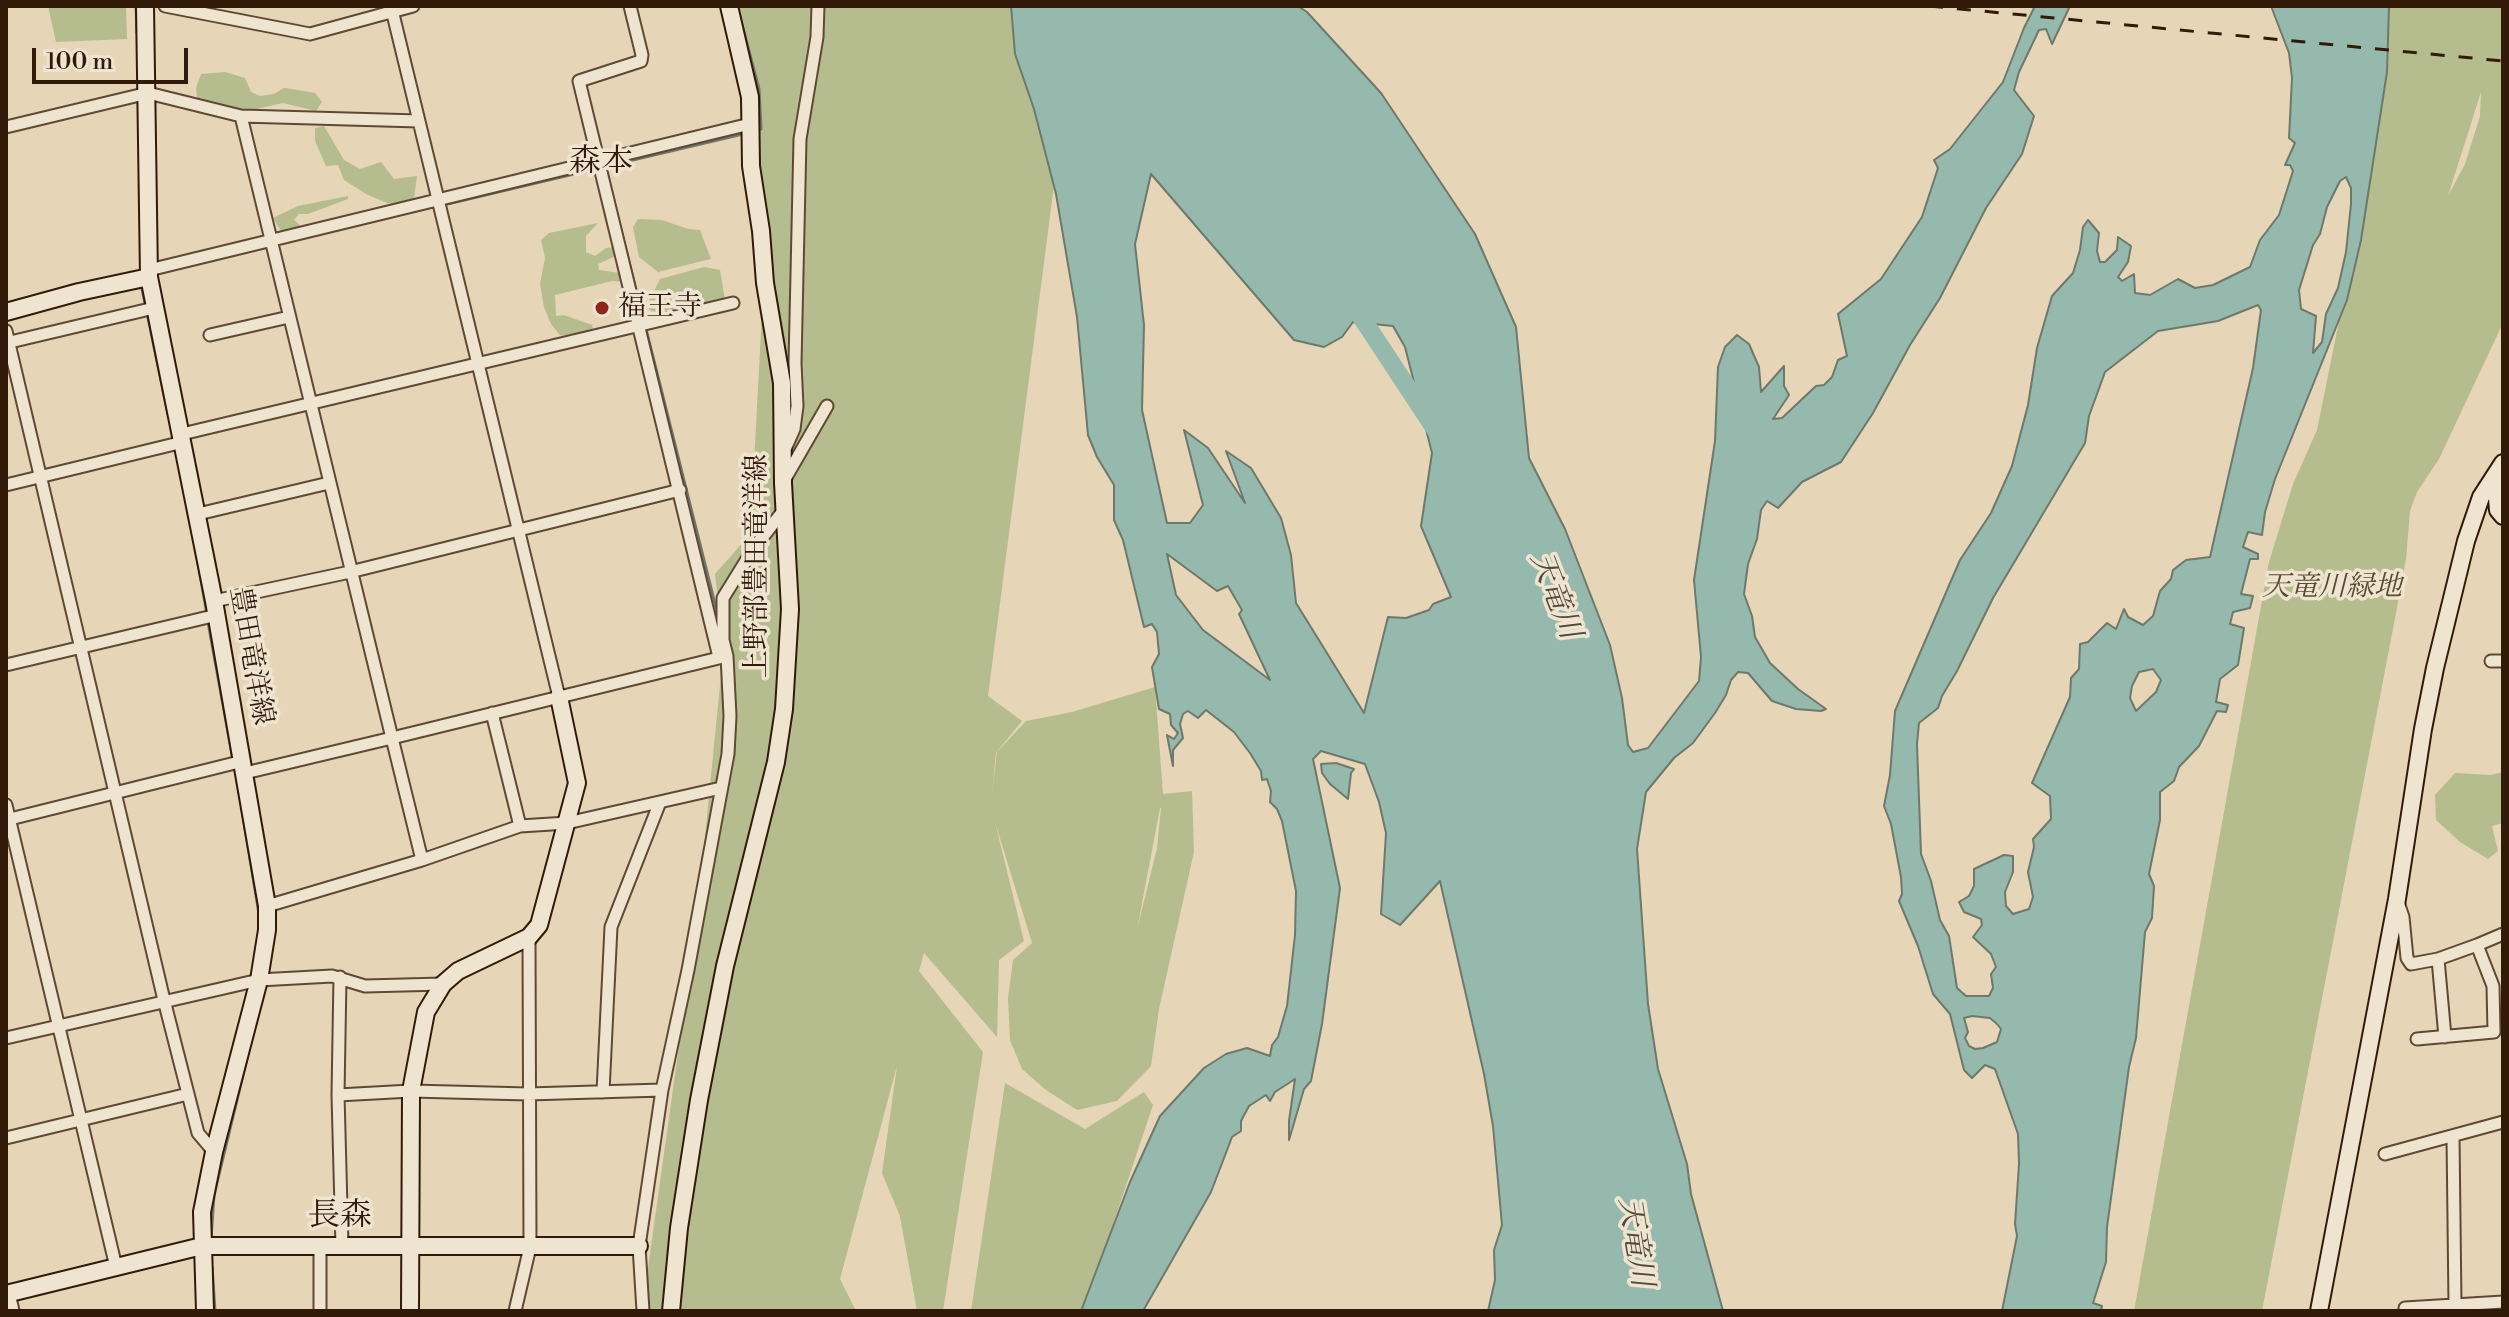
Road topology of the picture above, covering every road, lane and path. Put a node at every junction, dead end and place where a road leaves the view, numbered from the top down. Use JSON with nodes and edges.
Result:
{"nodes":[{"id":1,"x":145,"y":6,"type":"edge"},
{"id":2,"x":168,"y":6,"type":"edge"},
{"id":3,"x":413,"y":6,"type":"edge"},
{"id":4,"x":630,"y":6,"type":"edge"},
{"id":5,"x":729,"y":6,"type":"edge"},
{"id":6,"x":818,"y":6,"type":"edge"},
{"id":7,"x":392,"y":9,"type":"edge"},
{"id":8,"x":148,"y":93,"type":"junction"},
{"id":9,"x":241,"y":116,"type":"junction"},
{"id":10,"x":419,"y":121,"type":"junction"},
{"id":11,"x":750,"y":124,"type":"junction"},
{"id":12,"x":6,"y":127,"type":"edge"},
{"id":13,"x":599,"y":161,"type":"junction"},
{"id":14,"x":437,"y":201,"type":"junction"},
{"id":15,"x":271,"y":241,"type":"junction"},
{"id":16,"x":149,"y":274,"type":"junction"},
{"id":17,"x":733,"y":303,"type":"dead end"},
{"id":18,"x":154,"y":308,"type":"junction"},
{"id":19,"x":6,"y":312,"type":"edge"},
{"id":20,"x":289,"y":317,"type":"junction"},
{"id":21,"x":639,"y":324,"type":"junction"},
{"id":22,"x":210,"y":335,"type":"dead end"},
{"id":23,"x":7,"y":339,"type":"edge"},
{"id":24,"x":478,"y":364,"type":"junction"},
{"id":25,"x":310,"y":403,"type":"junction"},
{"id":26,"x":827,"y":406,"type":"dead end"},
{"id":27,"x":183,"y":438,"type":"junction"},
{"id":28,"x":784,"y":451,"type":"junction"},
{"id":29,"x":2502,"y":466,"type":"edge"},
{"id":30,"x":41,"y":476,"type":"junction"},
{"id":31,"x":329,"y":483,"type":"junction"},
{"id":32,"x":783,"y":483,"type":"junction"},
{"id":33,"x":6,"y":485,"type":"edge"},
{"id":34,"x":680,"y":490,"type":"junction"},
{"id":35,"x":784,"y":510,"type":"junction"},
{"id":36,"x":198,"y":514,"type":"junction"},
{"id":37,"x":2503,"y":516,"type":"edge"},
{"id":38,"x":518,"y":531,"type":"junction"},
{"id":39,"x":350,"y":572,"type":"junction"},
{"id":40,"x":215,"y":608,"type":"junction"},
{"id":41,"x":81,"y":647,"type":"junction"},
{"id":42,"x":723,"y":657,"type":"junction"},
{"id":43,"x":6,"y":665,"type":"edge"},
{"id":44,"x":559,"y":697,"type":"junction"},
{"id":45,"x":492,"y":713,"type":"junction"},
{"id":46,"x":392,"y":738,"type":"junction"},
{"id":47,"x":244,"y":767,"type":"junction"},
{"id":48,"x":721,"y":788,"type":"junction"},
{"id":49,"x":115,"y":793,"type":"junction"},
{"id":50,"x":660,"y":802,"type":"junction"},
{"id":51,"x":6,"y":805,"type":"edge"},
{"id":52,"x":8,"y":819,"type":"edge"},
{"id":53,"x":567,"y":823,"type":"junction"},
{"id":54,"x":520,"y":826,"type":"junction"},
{"id":55,"x":422,"y":860,"type":"junction"},
{"id":56,"x":2397,"y":899,"type":"junction"},
{"id":57,"x":267,"y":906,"type":"junction"},
{"id":58,"x":2503,"y":934,"type":"edge"},
{"id":59,"x":529,"y":937,"type":"junction"},
{"id":60,"x":2477,"y":945,"type":"junction"},
{"id":61,"x":2438,"y":959,"type":"junction"},
{"id":62,"x":340,"y":977,"type":"junction"},
{"id":63,"x":259,"y":980,"type":"junction"},
{"id":64,"x":443,"y":984,"type":"junction"},
{"id":65,"x":164,"y":1000,"type":"junction"},
{"id":66,"x":58,"y":1025,"type":"junction"},
{"id":67,"x":2499,"y":1032,"type":"edge"},
{"id":68,"x":2445,"y":1037,"type":"junction"},
{"id":69,"x":6,"y":1038,"type":"edge"},
{"id":70,"x":2417,"y":1039,"type":"dead end"},
{"id":71,"x":662,"y":1090,"type":"junction"},
{"id":72,"x":411,"y":1091,"type":"junction"},
{"id":73,"x":603,"y":1092,"type":"junction"},
{"id":74,"x":188,"y":1094,"type":"junction"},
{"id":75,"x":528,"y":1094,"type":"junction"},
{"id":76,"x":338,"y":1095,"type":"junction"},
{"id":77,"x":81,"y":1120,"type":"junction"},
{"id":78,"x":2503,"y":1122,"type":"edge"},
{"id":79,"x":2453,"y":1136,"type":"junction"},
{"id":80,"x":6,"y":1138,"type":"edge"},
{"id":81,"x":214,"y":1152,"type":"junction"},
{"id":82,"x":2385,"y":1154,"type":"dead end"},
{"id":83,"x":320,"y":1245,"type":"junction"},
{"id":84,"x":202,"y":1246,"type":"junction"},
{"id":85,"x":342,"y":1246,"type":"junction"},
{"id":86,"x":410,"y":1246,"type":"junction"},
{"id":87,"x":639,"y":1246,"type":"junction"},
{"id":88,"x":530,"y":1247,"type":"junction"},
{"id":89,"x":116,"y":1267,"type":"junction"},
{"id":90,"x":8,"y":1293,"type":"edge"},
{"id":91,"x":2503,"y":1302,"type":"edge"},
{"id":92,"x":2455,"y":1305,"type":"junction"},
{"id":93,"x":13,"y":1311,"type":"edge"},
{"id":94,"x":205,"y":1311,"type":"edge"},
{"id":95,"x":320,"y":1311,"type":"edge"},
{"id":96,"x":410,"y":1311,"type":"edge"},
{"id":97,"x":515,"y":1311,"type":"edge"},
{"id":98,"x":643,"y":1311,"type":"edge"},
{"id":99,"x":671,"y":1311,"type":"edge"},
{"id":100,"x":2319,"y":1311,"type":"edge"},
{"id":101,"x":2405,"y":1311,"type":"edge"}],
"edges":[{"from":1,"to":8,"type":"main road","name":"豊田竜洋線"},
{"from":2,"to":7,"type":"street"},
{"from":3,"to":7,"type":"street"},
{"from":4,"to":13,"type":"street"},
{"from":5,"to":11,"type":"main road","name":"上野部豊田竜洋線"},
{"from":6,"to":28,"type":"street"},
{"from":7,"to":10,"type":"street"},
{"from":8,"to":9,"type":"street"},
{"from":8,"to":12,"type":"street"},
{"from":8,"to":16,"type":"main road","name":"豊田竜洋線"},
{"from":9,"to":10,"type":"street"},
{"from":9,"to":15,"type":"street"},
{"from":10,"to":14,"type":"street"},
{"from":11,"to":13,"type":"street"},
{"from":11,"to":28,"type":"main road","name":"上野部豊田竜洋線"},
{"from":13,"to":14,"type":"street"},
{"from":13,"to":21,"type":"street"},
{"from":14,"to":15,"type":"street"},
{"from":14,"to":24,"type":"street"},
{"from":15,"to":16,"type":"street"},
{"from":15,"to":20,"type":"street"},
{"from":16,"to":18,"type":"main road","name":"豊田竜洋線"},
{"from":16,"to":19,"type":"main road"},
{"from":17,"to":21,"type":"street"},
{"from":18,"to":23,"type":"street"},
{"from":18,"to":27,"type":"main road","name":"豊田竜洋線"},
{"from":20,"to":22,"type":"street"},
{"from":20,"to":25,"type":"street"},
{"from":21,"to":24,"type":"street"},
{"from":21,"to":34,"type":"street"},
{"from":23,"to":30,"type":"street"},
{"from":24,"to":25,"type":"street"},
{"from":24,"to":38,"type":"street"},
{"from":25,"to":27,"type":"street"},
{"from":25,"to":31,"type":"street"},
{"from":26,"to":32,"type":"street"},
{"from":27,"to":30,"type":"street"},
{"from":27,"to":36,"type":"main road","name":"豊田竜洋線"},
{"from":28,"to":32,"type":"main road","name":"上野部豊田竜洋線"},
{"from":29,"to":37,"type":"main road"},
{"from":29,"to":56,"type":"main road"},
{"from":30,"to":33,"type":"street"},
{"from":30,"to":41,"type":"street"},
{"from":31,"to":36,"type":"street"},
{"from":31,"to":39,"type":"street"},
{"from":32,"to":35,"type":"main road","name":"上野部豊田竜洋線"},
{"from":34,"to":38,"type":"street"},
{"from":34,"to":42,"type":"street"},
{"from":35,"to":42,"type":"street"},
{"from":35,"to":99,"type":"main road","name":"上野部豊田竜洋線"},
{"from":36,"to":40,"type":"main road","name":"豊田竜洋線"},
{"from":38,"to":39,"type":"street"},
{"from":38,"to":44,"type":"street"},
{"from":39,"to":40,"type":"street"},
{"from":39,"to":46,"type":"street"},
{"from":40,"to":41,"type":"street"},
{"from":40,"to":47,"type":"main road","name":"豊田竜洋線"},
{"from":41,"to":43,"type":"street"},
{"from":41,"to":49,"type":"street"},
{"from":42,"to":44,"type":"street"},
{"from":42,"to":48,"type":"street"},
{"from":44,"to":45,"type":"street"},
{"from":44,"to":53,"type":"main road"},
{"from":45,"to":46,"type":"street"},
{"from":45,"to":54,"type":"street"},
{"from":46,"to":47,"type":"street"},
{"from":46,"to":55,"type":"street"},
{"from":47,"to":49,"type":"street"},
{"from":47,"to":57,"type":"main road","name":"豊田竜洋線"},
{"from":48,"to":50,"type":"street"},
{"from":48,"to":71,"type":"street"},
{"from":49,"to":52,"type":"street"},
{"from":49,"to":65,"type":"street"},
{"from":50,"to":53,"type":"street"},
{"from":50,"to":73,"type":"street"},
{"from":51,"to":52,"type":"street"},
{"from":52,"to":66,"type":"street"},
{"from":53,"to":54,"type":"street"},
{"from":53,"to":59,"type":"main road"},
{"from":54,"to":55,"type":"street"},
{"from":55,"to":57,"type":"street"},
{"from":56,"to":61,"type":"street"},
{"from":56,"to":100,"type":"main road"},
{"from":57,"to":63,"type":"main road","name":"豊田竜洋線"},
{"from":58,"to":60,"type":"street"},
{"from":59,"to":64,"type":"main road"},
{"from":59,"to":75,"type":"street"},
{"from":60,"to":61,"type":"street"},
{"from":60,"to":67,"type":"street"},
{"from":61,"to":68,"type":"street"},
{"from":62,"to":63,"type":"street"},
{"from":62,"to":64,"type":"street"},
{"from":62,"to":76,"type":"street"},
{"from":63,"to":65,"type":"street"},
{"from":63,"to":81,"type":"main road","name":"豊田竜洋線"},
{"from":64,"to":72,"type":"main road"},
{"from":65,"to":66,"type":"street"},
{"from":65,"to":74,"type":"street"},
{"from":66,"to":69,"type":"street"},
{"from":66,"to":77,"type":"street"},
{"from":67,"to":68,"type":"street"},
{"from":68,"to":70,"type":"street"},
{"from":71,"to":73,"type":"street"},
{"from":71,"to":87,"type":"street"},
{"from":72,"to":75,"type":"street"},
{"from":72,"to":76,"type":"street"},
{"from":72,"to":86,"type":"main road"},
{"from":73,"to":75,"type":"street"},
{"from":74,"to":77,"type":"street"},
{"from":74,"to":81,"type":"street"},
{"from":75,"to":88,"type":"street"},
{"from":76,"to":85,"type":"street"},
{"from":77,"to":80,"type":"street"},
{"from":77,"to":89,"type":"street"},
{"from":78,"to":79,"type":"street"},
{"from":79,"to":82,"type":"street"},
{"from":79,"to":92,"type":"street"},
{"from":81,"to":84,"type":"main road","name":"豊田竜洋線"},
{"from":83,"to":84,"type":"main road"},
{"from":83,"to":85,"type":"main road"},
{"from":83,"to":95,"type":"street"},
{"from":84,"to":89,"type":"main road"},
{"from":84,"to":94,"type":"main road","name":"豊田竜洋線"},
{"from":85,"to":86,"type":"main road"},
{"from":86,"to":88,"type":"main road"},
{"from":86,"to":96,"type":"main road"},
{"from":87,"to":88,"type":"main road"},
{"from":87,"to":98,"type":"street"},
{"from":88,"to":97,"type":"street"},
{"from":89,"to":90,"type":"main road"},
{"from":90,"to":93,"type":"street"},
{"from":91,"to":92,"type":"street"},
{"from":92,"to":101,"type":"street"}]}
